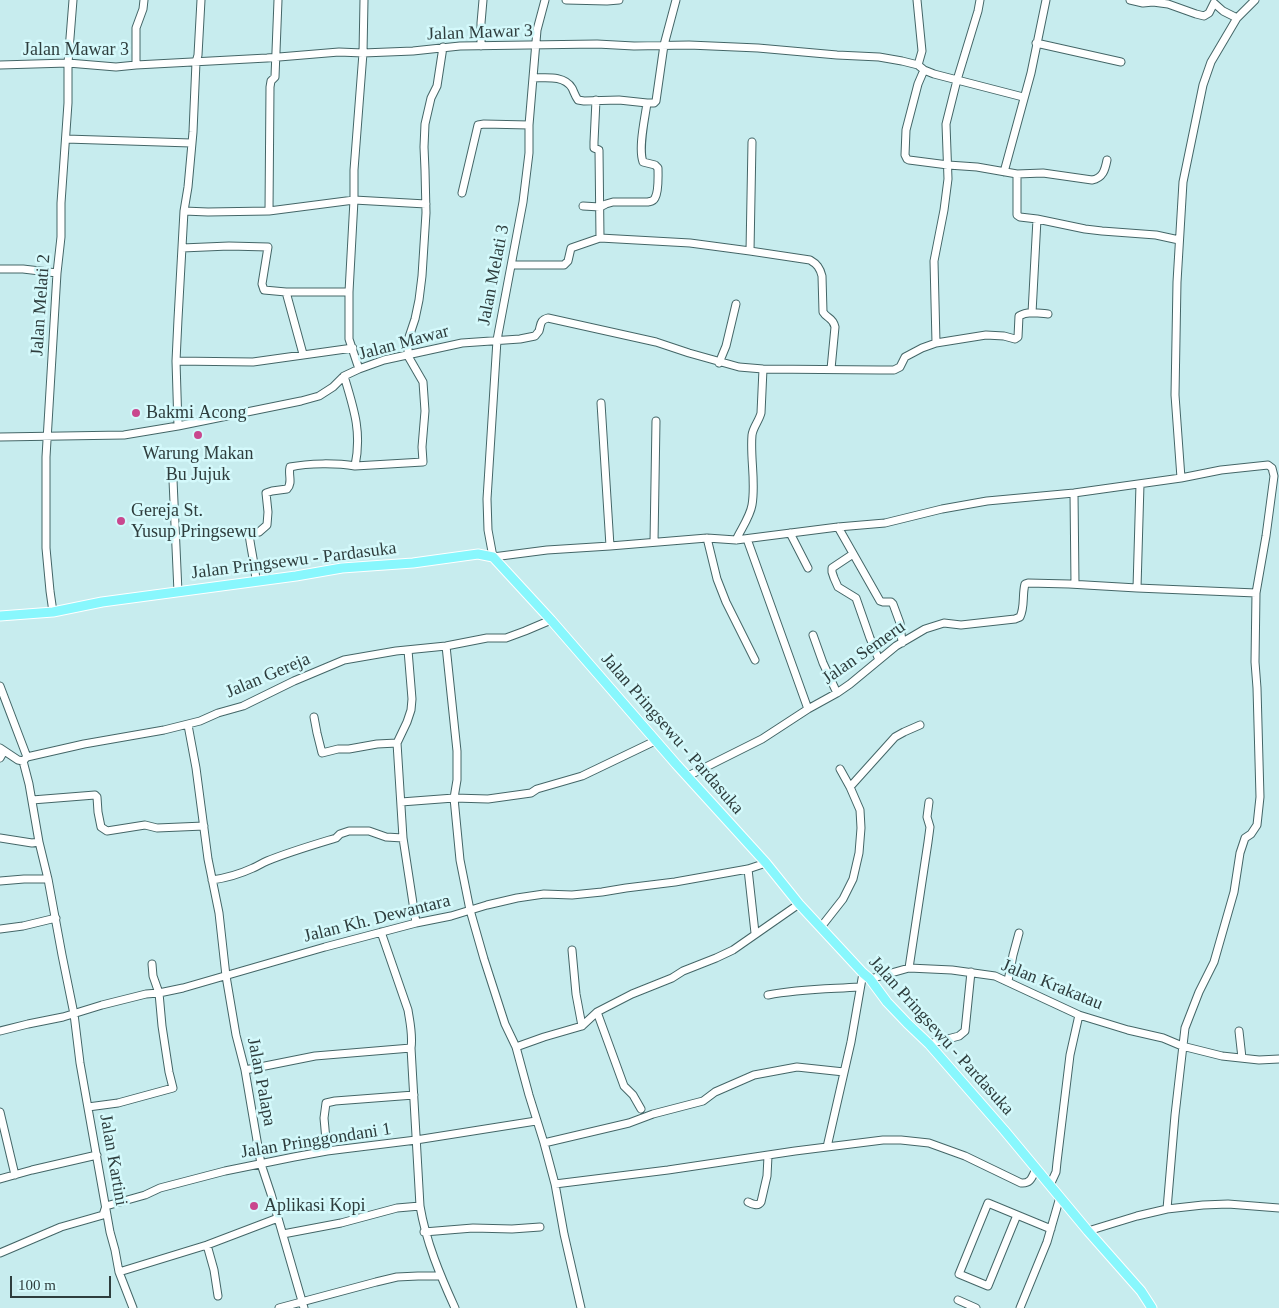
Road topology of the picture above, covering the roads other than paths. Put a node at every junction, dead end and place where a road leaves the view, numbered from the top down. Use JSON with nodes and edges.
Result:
{"nodes":[{"id":1,"x":73,"y":0,"type":"edge"},
{"id":2,"x":144,"y":0,"type":"edge"},
{"id":3,"x":201,"y":0,"type":"edge"},
{"id":4,"x":278,"y":0,"type":"edge"},
{"id":5,"x":364,"y":0,"type":"edge"},
{"id":6,"x":483,"y":0,"type":"edge"},
{"id":7,"x":545,"y":0,"type":"edge"},
{"id":8,"x":566,"y":0,"type":"edge"},
{"id":9,"x":619,"y":0,"type":"edge"},
{"id":10,"x":676,"y":0,"type":"edge"},
{"id":11,"x":916,"y":0,"type":"edge"},
{"id":12,"x":980,"y":0,"type":"edge"},
{"id":13,"x":1046,"y":0,"type":"edge"},
{"id":14,"x":1130,"y":0,"type":"edge"},
{"id":15,"x":1254,"y":0,"type":"edge"},
{"id":16,"x":1214,"y":1,"type":"edge"},
{"id":17,"x":1144,"y":2,"type":"edge"},
{"id":18,"x":1237,"y":18,"type":"junction"},
{"id":19,"x":1036,"y":43,"type":"junction"},
{"id":20,"x":664,"y":45,"type":"junction"},
{"id":21,"x":481,"y":46,"type":"junction"},
{"id":22,"x":536,"y":46,"type":"junction"},
{"id":23,"x":443,"y":47,"type":"junction"},
{"id":24,"x":363,"y":53,"type":"junction"},
{"id":25,"x":276,"y":57,"type":"junction"},
{"id":26,"x":196,"y":62,"type":"junction"},
{"id":27,"x":1121,"y":62,"type":"dead end"},
{"id":28,"x":68,"y":63,"type":"junction"},
{"id":29,"x":918,"y":64,"type":"junction"},
{"id":30,"x":0,"y":65,"type":"edge"},
{"id":31,"x":136,"y":65,"type":"junction"},
{"id":32,"x":924,"y":70,"type":"junction"},
{"id":33,"x":533,"y":78,"type":"junction"},
{"id":34,"x":957,"y":80,"type":"junction"},
{"id":35,"x":1024,"y":97,"type":"junction"},
{"id":36,"x":596,"y":100,"type":"junction"},
{"id":37,"x":647,"y":103,"type":"junction"},
{"id":38,"x":529,"y":125,"type":"junction"},
{"id":39,"x":66,"y":139,"type":"junction"},
{"id":40,"x":752,"y":142,"type":"dead end"},
{"id":41,"x":191,"y":143,"type":"junction"},
{"id":42,"x":1107,"y":160,"type":"dead end"},
{"id":43,"x":948,"y":165,"type":"junction"},
{"id":44,"x":1004,"y":172,"type":"junction"},
{"id":45,"x":1017,"y":174,"type":"junction"},
{"id":46,"x":462,"y":193,"type":"dead end"},
{"id":47,"x":354,"y":200,"type":"junction"},
{"id":48,"x":426,"y":204,"type":"junction"},
{"id":49,"x":583,"y":206,"type":"dead end"},
{"id":50,"x":600,"y":207,"type":"junction"},
{"id":51,"x":184,"y":211,"type":"junction"},
{"id":52,"x":269,"y":211,"type":"junction"},
{"id":53,"x":1037,"y":219,"type":"junction"},
{"id":54,"x":600,"y":238,"type":"junction"},
{"id":55,"x":1179,"y":240,"type":"junction"},
{"id":56,"x":182,"y":248,"type":"junction"},
{"id":57,"x":750,"y":250,"type":"junction"},
{"id":58,"x":512,"y":265,"type":"junction"},
{"id":59,"x":0,"y":268,"type":"edge"},
{"id":60,"x":57,"y":273,"type":"junction"},
{"id":61,"x":286,"y":292,"type":"junction"},
{"id":62,"x":349,"y":292,"type":"junction"},
{"id":63,"x":736,"y":304,"type":"dead end"},
{"id":64,"x":1032,"y":313,"type":"junction"},
{"id":65,"x":1048,"y":314,"type":"dead end"},
{"id":66,"x":497,"y":340,"type":"junction"},
{"id":67,"x":936,"y":343,"type":"junction"},
{"id":68,"x":353,"y":348,"type":"junction"},
{"id":69,"x":303,"y":354,"type":"junction"},
{"id":70,"x":408,"y":356,"type":"junction"},
{"id":71,"x":176,"y":361,"type":"junction"},
{"id":72,"x":719,"y":363,"type":"junction"},
{"id":73,"x":359,"y":369,"type":"junction"},
{"id":74,"x":763,"y":369,"type":"junction"},
{"id":75,"x":831,"y":369,"type":"junction"},
{"id":76,"x":344,"y":376,"type":"junction"},
{"id":77,"x":602,"y":403,"type":"dead end"},
{"id":78,"x":656,"y":421,"type":"dead end"},
{"id":79,"x":178,"y":426,"type":"junction"},
{"id":80,"x":0,"y":437,"type":"edge"},
{"id":81,"x":47,"y":437,"type":"junction"},
{"id":82,"x":355,"y":466,"type":"junction"},
{"id":83,"x":1181,"y":478,"type":"junction"},
{"id":84,"x":173,"y":480,"type":"dead end"},
{"id":85,"x":1140,"y":484,"type":"junction"},
{"id":86,"x":1074,"y":494,"type":"junction"},
{"id":87,"x":838,"y":527,"type":"junction"},
{"id":88,"x":790,"y":533,"type":"junction"},
{"id":89,"x":707,"y":538,"type":"junction"},
{"id":90,"x":747,"y":539,"type":"junction"},
{"id":91,"x":736,"y":540,"type":"junction"},
{"id":92,"x":654,"y":542,"type":"junction"},
{"id":93,"x":610,"y":546,"type":"junction"},
{"id":94,"x":853,"y":554,"type":"junction"},
{"id":95,"x":493,"y":557,"type":"junction"},
{"id":96,"x":808,"y":568,"type":"dead end"},
{"id":97,"x":256,"y":581,"type":"junction"},
{"id":98,"x":1075,"y":584,"type":"junction"},
{"id":99,"x":1137,"y":588,"type":"junction"},
{"id":100,"x":178,"y":592,"type":"junction"},
{"id":101,"x":1256,"y":593,"type":"junction"},
{"id":102,"x":53,"y":612,"type":"junction"},
{"id":103,"x":0,"y":616,"type":"edge"},
{"id":104,"x":551,"y":620,"type":"junction"},
{"id":105,"x":813,"y":635,"type":"dead end"},
{"id":106,"x":902,"y":643,"type":"junction"},
{"id":107,"x":446,"y":646,"type":"junction"},
{"id":108,"x":408,"y":650,"type":"junction"},
{"id":109,"x":754,"y":660,"type":"dead end"},
{"id":110,"x":879,"y":660,"type":"junction"},
{"id":111,"x":0,"y":686,"type":"edge"},
{"id":112,"x":837,"y":693,"type":"junction"},
{"id":113,"x":808,"y":709,"type":"junction"},
{"id":114,"x":314,"y":717,"type":"dead end"},
{"id":115,"x":188,"y":725,"type":"junction"},
{"id":116,"x":920,"y":725,"type":"dead end"},
{"id":117,"x":655,"y":741,"type":"junction"},
{"id":118,"x":397,"y":743,"type":"junction"},
{"id":119,"x":2,"y":750,"type":"edge"},
{"id":120,"x":0,"y":758,"type":"edge"},
{"id":121,"x":25,"y":759,"type":"junction"},
{"id":122,"x":840,"y":769,"type":"dead end"},
{"id":123,"x":688,"y":776,"type":"junction"},
{"id":124,"x":850,"y":787,"type":"junction"},
{"id":125,"x":454,"y":798,"type":"junction"},
{"id":126,"x":32,"y":800,"type":"junction"},
{"id":127,"x":401,"y":802,"type":"junction"},
{"id":128,"x":929,"y":802,"type":"dead end"},
{"id":129,"x":204,"y":826,"type":"junction"},
{"id":130,"x":0,"y":838,"type":"edge"},
{"id":131,"x":403,"y":838,"type":"junction"},
{"id":132,"x":39,"y":842,"type":"junction"},
{"id":133,"x":766,"y":863,"type":"junction"},
{"id":134,"x":748,"y":869,"type":"junction"},
{"id":135,"x":48,"y":879,"type":"junction"},
{"id":136,"x":212,"y":880,"type":"junction"},
{"id":137,"x":0,"y":881,"type":"edge"},
{"id":138,"x":800,"y":904,"type":"junction"},
{"id":139,"x":470,"y":910,"type":"junction"},
{"id":140,"x":56,"y":918,"type":"junction"},
{"id":141,"x":416,"y":923,"type":"junction"},
{"id":142,"x":822,"y":927,"type":"junction"},
{"id":143,"x":0,"y":929,"type":"edge"},
{"id":144,"x":381,"y":932,"type":"junction"},
{"id":145,"x":755,"y":933,"type":"junction"},
{"id":146,"x":1019,"y":933,"type":"dead end"},
{"id":147,"x":572,"y":950,"type":"dead end"},
{"id":148,"x":152,"y":964,"type":"dead end"},
{"id":149,"x":910,"y":968,"type":"junction"},
{"id":150,"x":971,"y":972,"type":"junction"},
{"id":151,"x":226,"y":976,"type":"junction"},
{"id":152,"x":866,"y":976,"type":"junction"},
{"id":153,"x":1008,"y":981,"type":"junction"},
{"id":154,"x":859,"y":987,"type":"junction"},
{"id":155,"x":159,"y":993,"type":"junction"},
{"id":156,"x":768,"y":995,"type":"dead end"},
{"id":157,"x":597,"y":1012,"type":"junction"},
{"id":158,"x":74,"y":1014,"type":"junction"},
{"id":159,"x":1079,"y":1015,"type":"junction"},
{"id":160,"x":582,"y":1026,"type":"junction"},
{"id":161,"x":0,"y":1031,"type":"edge"},
{"id":162,"x":1239,"y":1031,"type":"dead end"},
{"id":163,"x":929,"y":1044,"type":"junction"},
{"id":164,"x":1182,"y":1046,"type":"junction"},
{"id":165,"x":516,"y":1047,"type":"junction"},
{"id":166,"x":412,"y":1048,"type":"junction"},
{"id":167,"x":1242,"y":1058,"type":"junction"},
{"id":168,"x":1279,"y":1059,"type":"edge"},
{"id":169,"x":245,"y":1070,"type":"junction"},
{"id":170,"x":844,"y":1072,"type":"junction"},
{"id":171,"x":414,"y":1095,"type":"junction"},
{"id":172,"x":88,"y":1107,"type":"junction"},
{"id":173,"x":641,"y":1109,"type":"dead end"},
{"id":174,"x":0,"y":1112,"type":"edge"},
{"id":175,"x":536,"y":1121,"type":"junction"},
{"id":176,"x":416,"y":1140,"type":"junction"},
{"id":177,"x":544,"y":1143,"type":"junction"},
{"id":178,"x":826,"y":1147,"type":"junction"},
{"id":179,"x":327,"y":1151,"type":"junction"},
{"id":180,"x":97,"y":1155,"type":"junction"},
{"id":181,"x":768,"y":1156,"type":"junction"},
{"id":182,"x":260,"y":1164,"type":"junction"},
{"id":183,"x":1036,"y":1168,"type":"junction"},
{"id":184,"x":16,"y":1175,"type":"junction"},
{"id":185,"x":0,"y":1179,"type":"edge"},
{"id":186,"x":554,"y":1184,"type":"junction"},
{"id":187,"x":1050,"y":1185,"type":"junction"},
{"id":188,"x":1060,"y":1197,"type":"junction"},
{"id":189,"x":748,"y":1202,"type":"dead end"},
{"id":190,"x":106,"y":1206,"type":"junction"},
{"id":191,"x":420,"y":1206,"type":"junction"},
{"id":192,"x":1279,"y":1208,"type":"edge"},
{"id":193,"x":1167,"y":1209,"type":"junction"},
{"id":194,"x":1017,"y":1216,"type":"junction"},
{"id":195,"x":278,"y":1218,"type":"junction"},
{"id":196,"x":540,"y":1227,"type":"dead end"},
{"id":197,"x":1051,"y":1229,"type":"junction"},
{"id":198,"x":1088,"y":1231,"type":"junction"},
{"id":199,"x":424,"y":1232,"type":"junction"},
{"id":200,"x":283,"y":1234,"type":"junction"},
{"id":201,"x":207,"y":1245,"type":"junction"},
{"id":202,"x":0,"y":1253,"type":"edge"},
{"id":203,"x":119,"y":1272,"type":"junction"},
{"id":204,"x":440,"y":1276,"type":"junction"},
{"id":205,"x":218,"y":1296,"type":"dead end"},
{"id":206,"x":958,"y":1300,"type":"dead end"},
{"id":207,"x":303,"y":1305,"type":"edge"},
{"id":208,"x":133,"y":1308,"type":"edge"},
{"id":209,"x":279,"y":1308,"type":"edge"},
{"id":210,"x":455,"y":1308,"type":"edge"},
{"id":211,"x":581,"y":1308,"type":"edge"},
{"id":212,"x":976,"y":1308,"type":"edge"},
{"id":213,"x":1020,"y":1308,"type":"edge"},
{"id":214,"x":1152,"y":1308,"type":"edge"}],
"edges":[{"from":1,"to":28,"type":"street","name":"Jalan Melati 2"},
{"from":2,"to":31,"type":"street"},
{"from":3,"to":26,"type":"street"},
{"from":4,"to":25,"type":"street"},
{"from":5,"to":24,"type":"street"},
{"from":6,"to":21,"type":"street"},
{"from":7,"to":22,"type":"street","name":"Jalan Melati 3"},
{"from":8,"to":9,"type":"street"},
{"from":10,"to":20,"type":"street"},
{"from":11,"to":29,"type":"street"},
{"from":12,"to":34,"type":"street"},
{"from":13,"to":19,"type":"street"},
{"from":14,"to":17,"type":"street"},
{"from":15,"to":18,"type":"street"},
{"from":16,"to":17,"type":"street"},
{"from":16,"to":18,"type":"street"},
{"from":18,"to":55,"type":"street"},
{"from":19,"to":27,"type":"street"},
{"from":19,"to":35,"type":"street"},
{"from":20,"to":22,"type":"street","name":"Jalan Mawar 3"},
{"from":20,"to":29,"type":"street","name":"Jalan Mawar 3"},
{"from":20,"to":37,"type":"street"},
{"from":21,"to":22,"type":"street","name":"Jalan Mawar 3"},
{"from":21,"to":23,"type":"street","name":"Jalan Mawar 3"},
{"from":22,"to":33,"type":"street","name":"Jalan Melati 3"},
{"from":23,"to":24,"type":"street","name":"Jalan Mawar 3"},
{"from":23,"to":48,"type":"street"},
{"from":24,"to":25,"type":"street","name":"Jalan Mawar 3"},
{"from":24,"to":47,"type":"street"},
{"from":25,"to":26,"type":"street","name":"Jalan Mawar 3"},
{"from":25,"to":52,"type":"street"},
{"from":26,"to":31,"type":"street","name":"Jalan Mawar 3"},
{"from":26,"to":41,"type":"street"},
{"from":28,"to":30,"type":"street","name":"Jalan Mawar 3"},
{"from":28,"to":31,"type":"street","name":"Jalan Mawar 3"},
{"from":28,"to":39,"type":"street","name":"Jalan Melati 2"},
{"from":29,"to":32,"type":"street"},
{"from":32,"to":34,"type":"street"},
{"from":32,"to":43,"type":"street"},
{"from":33,"to":36,"type":"street"},
{"from":33,"to":38,"type":"street","name":"Jalan Melati 3"},
{"from":34,"to":35,"type":"street"},
{"from":34,"to":43,"type":"street"},
{"from":35,"to":44,"type":"street"},
{"from":36,"to":37,"type":"street"},
{"from":36,"to":50,"type":"street"},
{"from":37,"to":50,"type":"street"},
{"from":38,"to":46,"type":"street"},
{"from":38,"to":58,"type":"street","name":"Jalan Melati 3"},
{"from":39,"to":41,"type":"street"},
{"from":39,"to":60,"type":"street","name":"Jalan Melati 2"},
{"from":40,"to":57,"type":"street"},
{"from":41,"to":51,"type":"street"},
{"from":42,"to":45,"type":"street"},
{"from":43,"to":44,"type":"street"},
{"from":43,"to":67,"type":"street"},
{"from":44,"to":45,"type":"street"},
{"from":45,"to":53,"type":"street"},
{"from":47,"to":48,"type":"street"},
{"from":47,"to":52,"type":"street"},
{"from":47,"to":62,"type":"street"},
{"from":48,"to":70,"type":"street"},
{"from":49,"to":50,"type":"street"},
{"from":50,"to":54,"type":"street"},
{"from":51,"to":52,"type":"street"},
{"from":51,"to":56,"type":"street"},
{"from":53,"to":55,"type":"street"},
{"from":53,"to":64,"type":"street"},
{"from":54,"to":57,"type":"street"},
{"from":54,"to":58,"type":"street"},
{"from":55,"to":83,"type":"street"},
{"from":56,"to":61,"type":"street"},
{"from":56,"to":71,"type":"street"},
{"from":57,"to":75,"type":"street"},
{"from":58,"to":66,"type":"street","name":"Jalan Melati 3"},
{"from":59,"to":60,"type":"street"},
{"from":60,"to":81,"type":"street","name":"Jalan Melati 2"},
{"from":61,"to":62,"type":"street"},
{"from":61,"to":69,"type":"street"},
{"from":62,"to":68,"type":"street"},
{"from":63,"to":72,"type":"street"},
{"from":64,"to":65,"type":"street"},
{"from":64,"to":67,"type":"street"},
{"from":66,"to":70,"type":"street","name":"Jalan Mawar"},
{"from":66,"to":72,"type":"street","name":"Jalan Mawar"},
{"from":66,"to":95,"type":"street","name":"Jalan Melati 3"},
{"from":67,"to":75,"type":"street"},
{"from":68,"to":69,"type":"street"},
{"from":68,"to":73,"type":"street"},
{"from":69,"to":71,"type":"street"},
{"from":70,"to":73,"type":"street","name":"Jalan Mawar"},
{"from":70,"to":82,"type":"street"},
{"from":71,"to":79,"type":"street"},
{"from":72,"to":74,"type":"street"},
{"from":73,"to":76,"type":"street","name":"Jalan Mawar"},
{"from":74,"to":75,"type":"street"},
{"from":74,"to":91,"type":"street"},
{"from":76,"to":79,"type":"street","name":"Jalan Mawar"},
{"from":76,"to":82,"type":"street"},
{"from":77,"to":93,"type":"street"},
{"from":78,"to":92,"type":"street"},
{"from":79,"to":81,"type":"street","name":"Jalan Mawar"},
{"from":80,"to":81,"type":"street","name":"Jalan Mawar"},
{"from":81,"to":102,"type":"street","name":"Jalan Melati 2"},
{"from":82,"to":97,"type":"street"},
{"from":83,"to":85,"type":"street"},
{"from":83,"to":101,"type":"street"},
{"from":84,"to":100,"type":"street"},
{"from":85,"to":86,"type":"street"},
{"from":85,"to":99,"type":"street"},
{"from":86,"to":87,"type":"street"},
{"from":86,"to":98,"type":"street"},
{"from":87,"to":88,"type":"street"},
{"from":87,"to":94,"type":"street"},
{"from":88,"to":90,"type":"street"},
{"from":88,"to":96,"type":"street"},
{"from":89,"to":91,"type":"street"},
{"from":89,"to":92,"type":"street"},
{"from":89,"to":109,"type":"street"},
{"from":90,"to":91,"type":"street"},
{"from":90,"to":113,"type":"street"},
{"from":92,"to":93,"type":"street"},
{"from":93,"to":95,"type":"street"},
{"from":94,"to":106,"type":"street"},
{"from":94,"to":110,"type":"street"},
{"from":95,"to":97,"type":"main road","name":"Jalan Pringsewu - Pardasuka"},
{"from":95,"to":104,"type":"main road","name":"Jalan Pringsewu - Pardasuka"},
{"from":97,"to":100,"type":"main road","name":"Jalan Pringsewu - Pardasuka"},
{"from":98,"to":99,"type":"street","name":"Jalan Semeru"},
{"from":98,"to":106,"type":"street","name":"Jalan Semeru"},
{"from":99,"to":101,"type":"street","name":"Jalan Semeru"},
{"from":100,"to":102,"type":"main road","name":"Jalan Pringsewu - Pardasuka"},
{"from":101,"to":164,"type":"street"},
{"from":102,"to":103,"type":"main road","name":"Jalan Pringsewu - Pardasuka"},
{"from":104,"to":107,"type":"street","name":"Jalan Gereja"},
{"from":104,"to":117,"type":"main road","name":"Jalan Pringsewu - Pardasuka"},
{"from":105,"to":112,"type":"street"},
{"from":106,"to":110,"type":"street","name":"Jalan Semeru"},
{"from":107,"to":108,"type":"street","name":"Jalan Gereja"},
{"from":107,"to":125,"type":"street"},
{"from":108,"to":115,"type":"street","name":"Jalan Gereja"},
{"from":108,"to":118,"type":"street"},
{"from":110,"to":112,"type":"street","name":"Jalan Semeru"},
{"from":111,"to":121,"type":"street","name":"Jalan Kartini"},
{"from":112,"to":113,"type":"street","name":"Jalan Semeru"},
{"from":113,"to":123,"type":"street","name":"Jalan Semeru"},
{"from":114,"to":118,"type":"street"},
{"from":115,"to":121,"type":"street","name":"Jalan Gereja"},
{"from":115,"to":129,"type":"street","name":"Jalan Palapa"},
{"from":116,"to":124,"type":"street"},
{"from":117,"to":123,"type":"main road","name":"Jalan Pringsewu - Pardasuka"},
{"from":117,"to":125,"type":"street"},
{"from":118,"to":127,"type":"street"},
{"from":119,"to":120,"type":"street"},
{"from":119,"to":121,"type":"street"},
{"from":121,"to":126,"type":"street","name":"Jalan Kartini"},
{"from":122,"to":124,"type":"street"},
{"from":123,"to":133,"type":"main road","name":"Jalan Pringsewu - Pardasuka"},
{"from":124,"to":142,"type":"street"},
{"from":125,"to":127,"type":"street"},
{"from":125,"to":139,"type":"street"},
{"from":126,"to":129,"type":"street"},
{"from":126,"to":132,"type":"street","name":"Jalan Kartini"},
{"from":127,"to":131,"type":"street"},
{"from":128,"to":149,"type":"street"},
{"from":129,"to":136,"type":"street","name":"Jalan Palapa"},
{"from":130,"to":132,"type":"street"},
{"from":131,"to":136,"type":"street"},
{"from":131,"to":141,"type":"street"},
{"from":132,"to":135,"type":"street","name":"Jalan Kartini"},
{"from":133,"to":134,"type":"street","name":"Jalan Kh. Dewantara"},
{"from":133,"to":138,"type":"main road","name":"Jalan Pringsewu - Pardasuka"},
{"from":134,"to":139,"type":"street","name":"Jalan Kh. Dewantara"},
{"from":134,"to":145,"type":"street"},
{"from":135,"to":137,"type":"street"},
{"from":135,"to":140,"type":"street","name":"Jalan Kartini"},
{"from":136,"to":151,"type":"street","name":"Jalan Palapa"},
{"from":138,"to":142,"type":"main road","name":"Jalan Pringsewu - Pardasuka"},
{"from":138,"to":145,"type":"street"},
{"from":139,"to":141,"type":"street","name":"Jalan Kh. Dewantara"},
{"from":139,"to":165,"type":"street"},
{"from":140,"to":143,"type":"street"},
{"from":140,"to":158,"type":"street","name":"Jalan Kartini"},
{"from":141,"to":144,"type":"street","name":"Jalan Kh. Dewantara"},
{"from":142,"to":152,"type":"main road","name":"Jalan Pringsewu - Pardasuka"},
{"from":144,"to":151,"type":"street","name":"Jalan Kh. Dewantara"},
{"from":144,"to":166,"type":"street"},
{"from":145,"to":157,"type":"street"},
{"from":146,"to":153,"type":"street"},
{"from":147,"to":160,"type":"street"},
{"from":148,"to":155,"type":"street"},
{"from":149,"to":150,"type":"street","name":"Jalan Krakatau"},
{"from":149,"to":152,"type":"street","name":"Jalan Krakatau"},
{"from":150,"to":153,"type":"street","name":"Jalan Krakatau"},
{"from":150,"to":163,"type":"street"},
{"from":151,"to":155,"type":"street","name":"Jalan Kh. Dewantara"},
{"from":151,"to":169,"type":"street","name":"Jalan Palapa"},
{"from":152,"to":154,"type":"street"},
{"from":152,"to":163,"type":"main road","name":"Jalan Pringsewu - Pardasuka"},
{"from":153,"to":159,"type":"street","name":"Jalan Krakatau"},
{"from":154,"to":156,"type":"street"},
{"from":154,"to":170,"type":"street"},
{"from":155,"to":158,"type":"street","name":"Jalan Kh. Dewantara"},
{"from":155,"to":172,"type":"street"},
{"from":157,"to":160,"type":"street"},
{"from":157,"to":173,"type":"street"},
{"from":158,"to":161,"type":"street","name":"Jalan Kh. Dewantara"},
{"from":158,"to":172,"type":"street","name":"Jalan Kartini"},
{"from":159,"to":164,"type":"street","name":"Jalan Krakatau"},
{"from":159,"to":187,"type":"street"},
{"from":160,"to":165,"type":"street"},
{"from":162,"to":167,"type":"street"},
{"from":163,"to":183,"type":"main road","name":"Jalan Pringsewu - Pardasuka"},
{"from":164,"to":167,"type":"street","name":"Jalan Krakatau"},
{"from":164,"to":193,"type":"street"},
{"from":165,"to":175,"type":"street"},
{"from":166,"to":169,"type":"street"},
{"from":166,"to":171,"type":"street"},
{"from":167,"to":168,"type":"street","name":"Jalan Krakatau"},
{"from":169,"to":182,"type":"street","name":"Jalan Palapa"},
{"from":170,"to":177,"type":"street"},
{"from":170,"to":178,"type":"street"},
{"from":171,"to":176,"type":"street"},
{"from":171,"to":179,"type":"street"},
{"from":172,"to":180,"type":"street","name":"Jalan Kartini"},
{"from":174,"to":184,"type":"street"},
{"from":175,"to":176,"type":"street","name":"Jalan Pringgondani 1"},
{"from":175,"to":177,"type":"street"},
{"from":176,"to":179,"type":"street","name":"Jalan Pringgondani 1"},
{"from":176,"to":191,"type":"street"},
{"from":177,"to":186,"type":"street"},
{"from":178,"to":181,"type":"street"},
{"from":178,"to":183,"type":"street"},
{"from":179,"to":182,"type":"street","name":"Jalan Pringgondani 1"},
{"from":180,"to":184,"type":"street"},
{"from":180,"to":190,"type":"street","name":"Jalan Kartini"},
{"from":181,"to":186,"type":"street"},
{"from":181,"to":189,"type":"street"},
{"from":182,"to":190,"type":"street","name":"Jalan Pringgondani 1"},
{"from":182,"to":195,"type":"street","name":"Jalan Palapa"},
{"from":183,"to":187,"type":"main road","name":"Jalan Pringsewu - Pardasuka"},
{"from":184,"to":185,"type":"street"},
{"from":186,"to":211,"type":"street"},
{"from":187,"to":188,"type":"main road","name":"Jalan Pringsewu - Pardasuka"},
{"from":188,"to":197,"type":"street"},
{"from":188,"to":198,"type":"main road","name":"Jalan Pringsewu - Pardasuka"},
{"from":190,"to":202,"type":"street","name":"Jalan Pringgondani 1"},
{"from":190,"to":203,"type":"street","name":"Jalan Kartini"},
{"from":191,"to":199,"type":"street"},
{"from":191,"to":200,"type":"street"},
{"from":192,"to":193,"type":"street"},
{"from":193,"to":198,"type":"street"},
{"from":194,"to":194,"type":"street"},
{"from":194,"to":197,"type":"street"},
{"from":195,"to":200,"type":"street","name":"Jalan Palapa"},
{"from":195,"to":201,"type":"street"},
{"from":196,"to":199,"type":"street"},
{"from":197,"to":213,"type":"street"},
{"from":198,"to":214,"type":"main road","name":"Jalan Pringsewu - Pardasuka"},
{"from":199,"to":204,"type":"street"},
{"from":200,"to":207,"type":"street","name":"Jalan Palapa"},
{"from":201,"to":203,"type":"street"},
{"from":201,"to":205,"type":"street"},
{"from":203,"to":208,"type":"street","name":"Jalan Kartini"},
{"from":204,"to":207,"type":"street"},
{"from":204,"to":210,"type":"street"},
{"from":206,"to":212,"type":"street"},
{"from":207,"to":209,"type":"street"}]}
